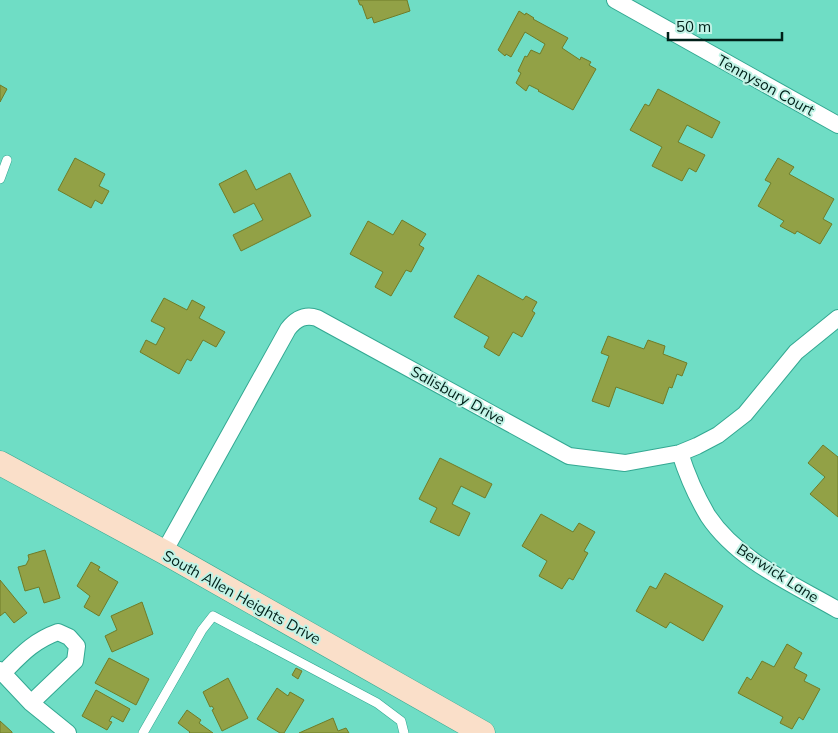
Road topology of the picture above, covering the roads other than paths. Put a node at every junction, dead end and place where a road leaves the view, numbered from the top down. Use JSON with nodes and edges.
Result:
{"nodes":[{"id":1,"x":615,"y":0,"type":"edge"},
{"id":2,"x":838,"y":126,"type":"edge"},
{"id":3,"x":7,"y":160,"type":"dead end"},
{"id":4,"x":0,"y":179,"type":"edge"},
{"id":5,"x":838,"y":318,"type":"edge"},
{"id":6,"x":680,"y":453,"type":"junction"},
{"id":7,"x":0,"y":464,"type":"edge"},
{"id":8,"x":164,"y":552,"type":"junction"},
{"id":9,"x":838,"y":610,"type":"edge"},
{"id":10,"x":1,"y":672,"type":"edge"},
{"id":11,"x":31,"y":704,"type":"junction"},
{"id":12,"x":68,"y":733,"type":"edge"},
{"id":13,"x":143,"y":733,"type":"edge"},
{"id":14,"x":404,"y":733,"type":"edge"},
{"id":15,"x":482,"y":733,"type":"edge"}],
"edges":[{"from":1,"to":2,"type":"street","name":"Tennyson Court"},
{"from":3,"to":4,"type":"lane"},
{"from":5,"to":6,"type":"street","name":"Salisbury Drive"},
{"from":6,"to":8,"type":"street","name":"Salisbury Drive"},
{"from":6,"to":9,"type":"street","name":"Berwick Lane"},
{"from":7,"to":8,"type":"main road","name":"South Allen Heights Drive"},
{"from":8,"to":15,"type":"main road","name":"South Allen Heights Drive"},
{"from":10,"to":11,"type":"street"},
{"from":10,"to":11,"type":"street"},
{"from":11,"to":12,"type":"street"},
{"from":13,"to":14,"type":"lane"}]}
